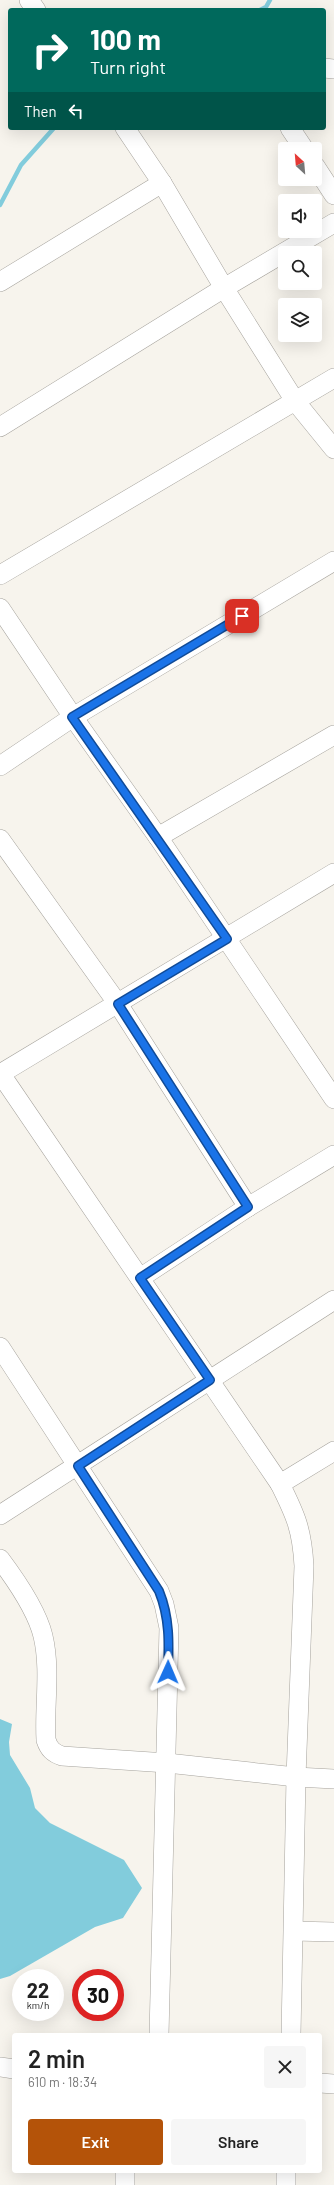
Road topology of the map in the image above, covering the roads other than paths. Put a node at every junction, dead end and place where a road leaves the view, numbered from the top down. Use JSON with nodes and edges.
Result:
{"nodes":[{"id":1,"x":126,"y":130,"type":"edge"},
{"id":2,"x":291,"y":130,"type":"edge"},
{"id":3,"x":299,"y":142,"type":"edge"},
{"id":4,"x":322,"y":177,"type":"edge"},
{"id":5,"x":162,"y":183,"type":"junction"},
{"id":6,"x":334,"y":195,"type":"edge"},
{"id":7,"x":334,"y":223,"type":"edge"},
{"id":8,"x":0,"y":282,"type":"edge"},
{"id":9,"x":224,"y":288,"type":"junction"},
{"id":10,"x":334,"y":378,"type":"edge"},
{"id":11,"x":295,"y":401,"type":"junction"},
{"id":12,"x":0,"y":427,"type":"edge"},
{"id":13,"x":334,"y":449,"type":"edge"},
{"id":14,"x":334,"y":561,"type":"edge"},
{"id":15,"x":0,"y":575,"type":"edge"},
{"id":16,"x":0,"y":608,"type":"edge"},
{"id":17,"x":72,"y":717,"type":"junction"},
{"id":18,"x":334,"y":735,"type":"edge"},
{"id":19,"x":0,"y":766,"type":"edge"},
{"id":20,"x":158,"y":837,"type":"junction"},
{"id":21,"x":0,"y":839,"type":"edge"},
{"id":22,"x":334,"y":873,"type":"edge"},
{"id":23,"x":227,"y":939,"type":"junction"},
{"id":24,"x":118,"y":1004,"type":"junction"},
{"id":25,"x":0,"y":1073,"type":"edge"},
{"id":26,"x":334,"y":1099,"type":"edge"},
{"id":27,"x":334,"y":1155,"type":"edge"},
{"id":28,"x":248,"y":1207,"type":"junction"},
{"id":29,"x":140,"y":1278,"type":"junction"},
{"id":30,"x":334,"y":1300,"type":"edge"},
{"id":31,"x":0,"y":1348,"type":"edge"},
{"id":32,"x":210,"y":1380,"type":"junction"},
{"id":33,"x":334,"y":1451,"type":"edge"},
{"id":34,"x":78,"y":1466,"type":"junction"},
{"id":35,"x":280,"y":1484,"type":"junction"},
{"id":36,"x":0,"y":1515,"type":"edge"},
{"id":37,"x":0,"y":1559,"type":"edge"},
{"id":38,"x":167,"y":1763,"type":"junction"},
{"id":39,"x":296,"y":1777,"type":"junction"},
{"id":40,"x":334,"y":1779,"type":"edge"},
{"id":41,"x":294,"y":1931,"type":"junction"},
{"id":42,"x":334,"y":1932,"type":"edge"},
{"id":43,"x":159,"y":2033,"type":"edge"},
{"id":44,"x":291,"y":2033,"type":"edge"},
{"id":45,"x":0,"y":2067,"type":"edge"},
{"id":46,"x":12,"y":2068,"type":"edge"},
{"id":47,"x":322,"y":2083,"type":"edge"},
{"id":48,"x":334,"y":2084,"type":"edge"},
{"id":49,"x":125,"y":2173,"type":"edge"},
{"id":50,"x":286,"y":2173,"type":"edge"},
{"id":51,"x":125,"y":2185,"type":"edge"},
{"id":52,"x":286,"y":2185,"type":"edge"}],
"edges":[{"from":1,"to":5,"type":"street"},
{"from":2,"to":3,"type":"street"},
{"from":4,"to":6,"type":"street"},
{"from":5,"to":8,"type":"street"},
{"from":5,"to":9,"type":"street"},
{"from":7,"to":9,"type":"street"},
{"from":9,"to":11,"type":"street"},
{"from":9,"to":12,"type":"street"},
{"from":10,"to":11,"type":"street"},
{"from":11,"to":13,"type":"street"},
{"from":11,"to":15,"type":"street"},
{"from":14,"to":17,"type":"street"},
{"from":16,"to":17,"type":"street"},
{"from":17,"to":19,"type":"street"},
{"from":17,"to":20,"type":"street"},
{"from":18,"to":20,"type":"street"},
{"from":20,"to":23,"type":"street"},
{"from":21,"to":24,"type":"street"},
{"from":22,"to":23,"type":"street"},
{"from":23,"to":24,"type":"street"},
{"from":23,"to":26,"type":"street"},
{"from":24,"to":25,"type":"street"},
{"from":24,"to":28,"type":"street"},
{"from":25,"to":29,"type":"street"},
{"from":27,"to":28,"type":"street"},
{"from":28,"to":29,"type":"street"},
{"from":29,"to":32,"type":"street"},
{"from":30,"to":32,"type":"street"},
{"from":31,"to":34,"type":"street"},
{"from":32,"to":34,"type":"street"},
{"from":32,"to":35,"type":"street"},
{"from":33,"to":35,"type":"street"},
{"from":34,"to":36,"type":"street"},
{"from":34,"to":38,"type":"street"},
{"from":35,"to":39,"type":"street"},
{"from":37,"to":38,"type":"street"},
{"from":38,"to":39,"type":"street"},
{"from":38,"to":43,"type":"street"},
{"from":39,"to":40,"type":"street"},
{"from":39,"to":41,"type":"street"},
{"from":41,"to":42,"type":"street"},
{"from":41,"to":44,"type":"street"},
{"from":45,"to":46,"type":"street"},
{"from":47,"to":48,"type":"street"},
{"from":49,"to":51,"type":"street"},
{"from":50,"to":52,"type":"street"}]}
